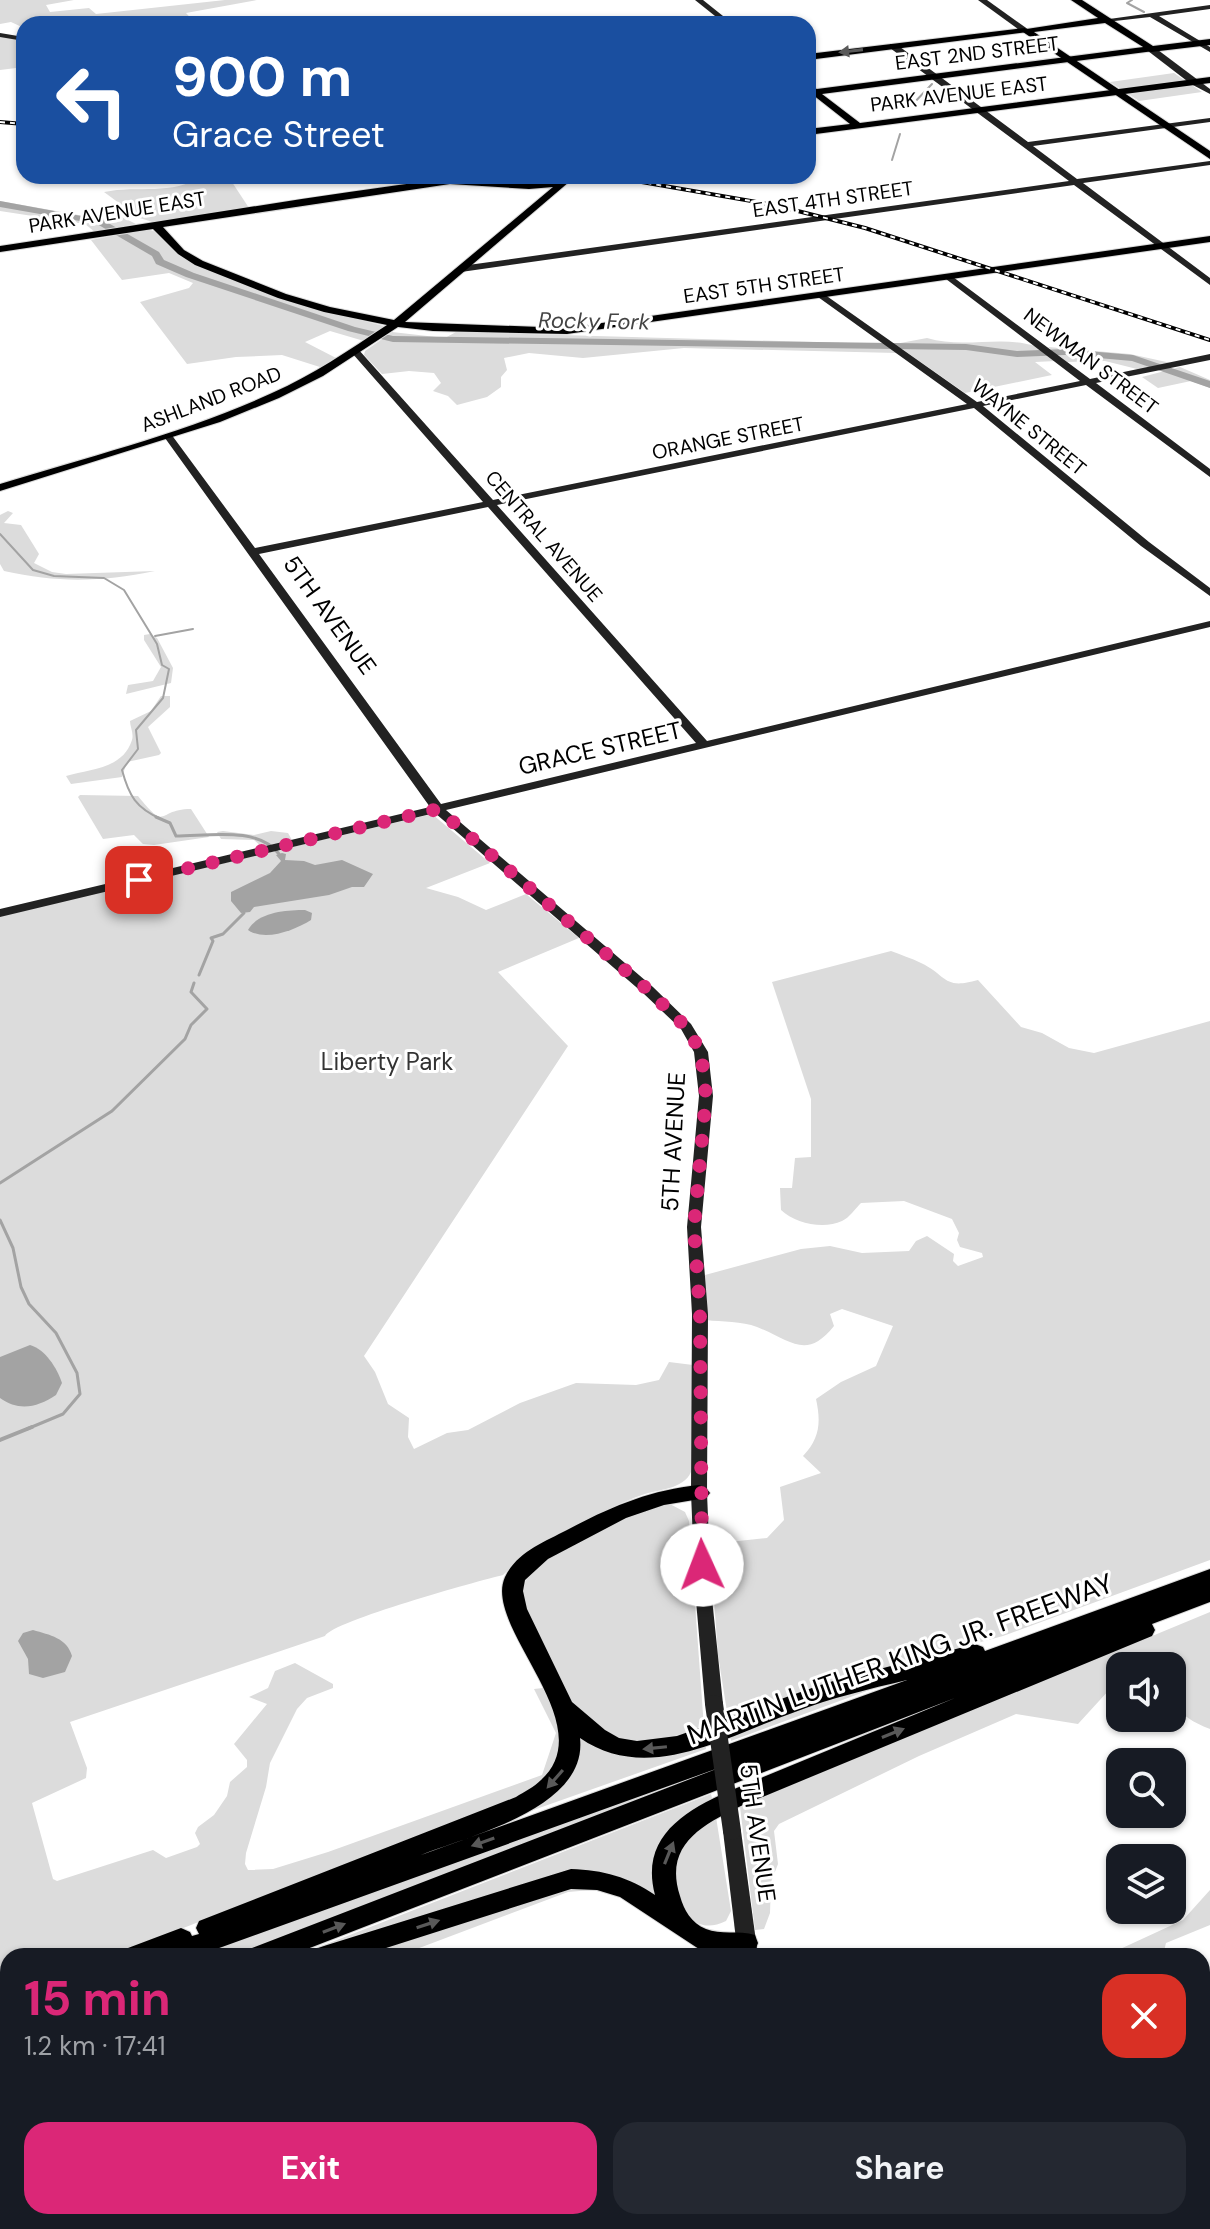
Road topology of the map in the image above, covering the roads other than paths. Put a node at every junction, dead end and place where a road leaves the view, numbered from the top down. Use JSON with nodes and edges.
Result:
{"nodes":[{"id":1,"x":699,"y":0,"type":"edge"},
{"id":2,"x":982,"y":0,"type":"edge"},
{"id":3,"x":1076,"y":0,"type":"edge"},
{"id":4,"x":1210,"y":7,"type":"edge"},
{"id":5,"x":1151,"y":14,"type":"junction"},
{"id":6,"x":719,"y":16,"type":"edge"},
{"id":7,"x":1106,"y":20,"type":"junction"},
{"id":8,"x":1025,"y":30,"type":"junction"},
{"id":9,"x":1210,"y":42,"type":"edge"},
{"id":10,"x":1199,"y":43,"type":"junction"},
{"id":11,"x":893,"y":46,"type":"junction"},
{"id":12,"x":1151,"y":49,"type":"junction"},
{"id":13,"x":1210,"y":50,"type":"edge"},
{"id":14,"x":816,"y":56,"type":"edge"},
{"id":15,"x":1068,"y":60,"type":"junction"},
{"id":16,"x":934,"y":77,"type":"junction"},
{"id":17,"x":1210,"y":80,"type":"edge"},
{"id":18,"x":1192,"y":82,"type":"junction"},
{"id":19,"x":816,"y":89,"type":"edge"},
{"id":20,"x":1116,"y":92,"type":"junction"},
{"id":21,"x":1210,"y":92,"type":"edge"},
{"id":22,"x":816,"y":94,"type":"edge"},
{"id":23,"x":978,"y":110,"type":"junction"},
{"id":24,"x":1210,"y":120,"type":"edge"},
{"id":25,"x":857,"y":125,"type":"junction"},
{"id":26,"x":1166,"y":126,"type":"junction"},
{"id":27,"x":816,"y":131,"type":"edge"},
{"id":28,"x":1026,"y":145,"type":"junction"},
{"id":29,"x":1210,"y":156,"type":"edge"},
{"id":30,"x":1210,"y":163,"type":"edge"},
{"id":31,"x":1076,"y":182,"type":"junction"},
{"id":32,"x":432,"y":184,"type":"edge"},
{"id":33,"x":506,"y":184,"type":"edge"},
{"id":34,"x":540,"y":184,"type":"edge"},
{"id":35,"x":562,"y":184,"type":"edge"},
{"id":36,"x":154,"y":224,"type":"junction"},
{"id":37,"x":1210,"y":239,"type":"edge"},
{"id":38,"x":1161,"y":246,"type":"junction"},
{"id":39,"x":0,"y":249,"type":"edge"},
{"id":40,"x":461,"y":269,"type":"junction"},
{"id":41,"x":949,"y":277,"type":"junction"},
{"id":42,"x":1210,"y":282,"type":"edge"},
{"id":43,"x":821,"y":295,"type":"junction"},
{"id":44,"x":392,"y":327,"type":"junction"},
{"id":45,"x":355,"y":351,"type":"junction"},
{"id":46,"x":1210,"y":357,"type":"edge"},
{"id":47,"x":1089,"y":383,"type":"junction"},
{"id":48,"x":977,"y":406,"type":"junction"},
{"id":49,"x":168,"y":436,"type":"junction"},
{"id":50,"x":1210,"y":474,"type":"edge"},
{"id":51,"x":0,"y":488,"type":"edge"},
{"id":52,"x":492,"y":504,"type":"junction"},
{"id":53,"x":253,"y":552,"type":"junction"},
{"id":54,"x":1210,"y":593,"type":"edge"},
{"id":55,"x":1210,"y":624,"type":"edge"},
{"id":56,"x":705,"y":746,"type":"junction"},
{"id":57,"x":438,"y":809,"type":"junction"},
{"id":58,"x":0,"y":913,"type":"edge"},
{"id":59,"x":699,"y":1493,"type":"junction"},
{"id":60,"x":1210,"y":1576,"type":"edge"},
{"id":61,"x":1210,"y":1593,"type":"edge"},
{"id":62,"x":1210,"y":1602,"type":"edge"},
{"id":63,"x":563,"y":1707,"type":"junction"},
{"id":64,"x":615,"y":1807,"type":"junction"},
{"id":65,"x":681,"y":1926,"type":"junction"},
{"id":66,"x":157,"y":1948,"type":"edge"},
{"id":67,"x":191,"y":1948,"type":"edge"},
{"id":68,"x":280,"y":1948,"type":"edge"},
{"id":69,"x":352,"y":1948,"type":"edge"},
{"id":70,"x":741,"y":1948,"type":"edge"},
{"id":71,"x":747,"y":1948,"type":"edge"}],
"edges":[{"from":1,"to":6,"type":"street"},
{"from":2,"to":8,"type":"street"},
{"from":3,"to":7,"type":"highway"},
{"from":4,"to":5,"type":"street"},
{"from":5,"to":7,"type":"street"},
{"from":5,"to":10,"type":"street"},
{"from":7,"to":8,"type":"highway"},
{"from":7,"to":12,"type":"highway"},
{"from":8,"to":11,"type":"main road"},
{"from":8,"to":15,"type":"highway"},
{"from":9,"to":10,"type":"highway"},
{"from":10,"to":12,"type":"highway"},
{"from":10,"to":13,"type":"street"},
{"from":11,"to":14,"type":"main road","one_way":true},
{"from":11,"to":16,"type":"street"},
{"from":12,"to":15,"type":"main road","name":"EAST 2ND STREET"},
{"from":12,"to":18,"type":"street"},
{"from":15,"to":16,"type":"main road","name":"EAST 2ND STREET"},
{"from":15,"to":20,"type":"highway"},
{"from":16,"to":19,"type":"main road","name":"EAST 2ND STREET"},
{"from":16,"to":23,"type":"street"},
{"from":17,"to":18,"type":"main road","name":"PARK AVENUE EAST"},
{"from":18,"to":20,"type":"main road","name":"PARK AVENUE EAST"},
{"from":18,"to":21,"type":"street"},
{"from":20,"to":23,"type":"main road","name":"PARK AVENUE EAST"},
{"from":20,"to":26,"type":"highway"},
{"from":22,"to":25,"type":"main road"},
{"from":23,"to":25,"type":"main road","name":"PARK AVENUE EAST"},
{"from":23,"to":28,"type":"street"},
{"from":24,"to":26,"type":"street"},
{"from":25,"to":27,"type":"main road","name":"PARK AVENUE EAST"},
{"from":26,"to":28,"type":"street"},
{"from":26,"to":29,"type":"highway"},
{"from":28,"to":31,"type":"street"},
{"from":30,"to":31,"type":"street","name":"EAST 4TH STREET"},
{"from":31,"to":38,"type":"street"},
{"from":31,"to":40,"type":"street","name":"EAST 4TH STREET"},
{"from":32,"to":36,"type":"main road","name":"PARK AVENUE EAST"},
{"from":33,"to":34,"type":"main road","name":"PARK AVENUE EAST"},
{"from":35,"to":40,"type":"main road","name":"ASHLAND ROAD"},
{"from":36,"to":39,"type":"main road","name":"PARK AVENUE EAST"},
{"from":36,"to":44,"type":"main road","name":"EAST 5TH STREET"},
{"from":37,"to":38,"type":"main road","name":"EAST 5TH STREET"},
{"from":38,"to":41,"type":"main road","name":"EAST 5TH STREET"},
{"from":38,"to":42,"type":"street"},
{"from":40,"to":44,"type":"main road","name":"ASHLAND ROAD"},
{"from":41,"to":43,"type":"main road","name":"EAST 5TH STREET"},
{"from":41,"to":47,"type":"street","name":"NEWMAN STREET"},
{"from":43,"to":44,"type":"main road","name":"EAST 5TH STREET"},
{"from":43,"to":48,"type":"street","name":"WAYNE STREET"},
{"from":44,"to":45,"type":"main road","name":"ASHLAND ROAD"},
{"from":45,"to":49,"type":"main road","name":"ASHLAND ROAD"},
{"from":45,"to":52,"type":"street","name":"CENTRAL AVENUE"},
{"from":46,"to":47,"type":"street","name":"ORANGE STREET"},
{"from":47,"to":48,"type":"street","name":"ORANGE STREET"},
{"from":47,"to":50,"type":"street","name":"NEWMAN STREET"},
{"from":48,"to":52,"type":"street","name":"ORANGE STREET"},
{"from":48,"to":54,"type":"street","name":"WAYNE STREET"},
{"from":49,"to":51,"type":"main road","name":"ASHLAND ROAD"},
{"from":49,"to":53,"type":"street","name":"5TH AVENUE"},
{"from":52,"to":53,"type":"street","name":"ORANGE STREET"},
{"from":52,"to":56,"type":"street","name":"CENTRAL AVENUE"},
{"from":53,"to":57,"type":"street","name":"5TH AVENUE"},
{"from":55,"to":56,"type":"street","name":"GRACE STREET"},
{"from":56,"to":57,"type":"street","name":"GRACE STREET"},
{"from":57,"to":58,"type":"street","name":"GRACE STREET"},
{"from":57,"to":59,"type":"street","name":"5TH AVENUE"},
{"from":59,"to":63,"type":"highway"},
{"from":59,"to":71,"type":"street","name":"5TH AVENUE","bridge":true},
{"from":60,"to":63,"type":"highway","one_way":true},
{"from":60,"to":64,"type":"highway","name":"MARTIN LUTHER KING JR. FREEWAY"},
{"from":61,"to":64,"type":"highway","name":"MARTIN LUTHER KING JR. FREEWAY"},
{"from":65,"to":62,"type":"highway","one_way":true},
{"from":63,"to":66,"type":"highway","one_way":true},
{"from":64,"to":67,"type":"highway","one_way":true},
{"from":68,"to":64,"type":"highway","one_way":true},
{"from":69,"to":65,"type":"highway","one_way":true},
{"from":65,"to":70,"type":"highway"}]}
